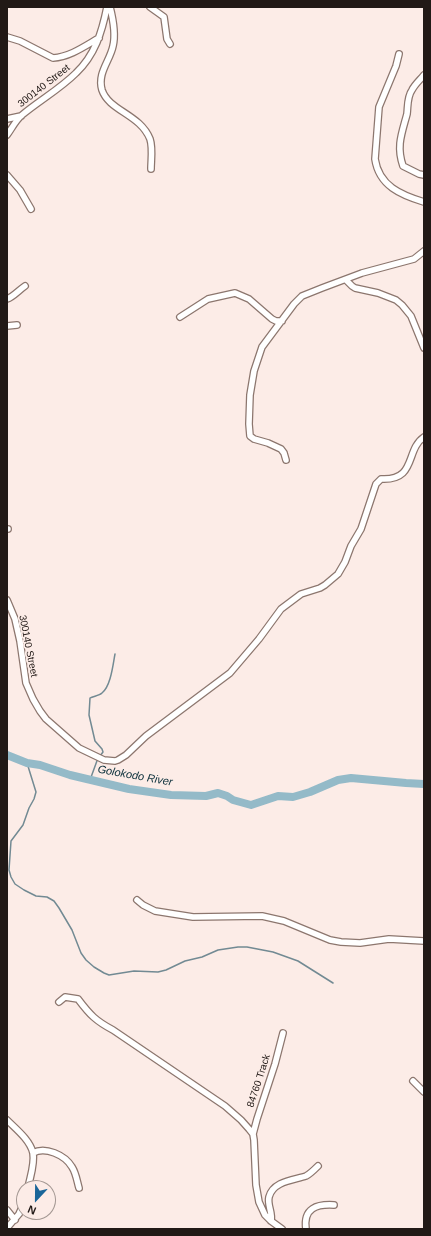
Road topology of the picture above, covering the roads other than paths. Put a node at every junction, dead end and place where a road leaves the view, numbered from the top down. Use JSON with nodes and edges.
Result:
{"nodes":[{"id":1,"x":108,"y":7,"type":"edge"},
{"id":2,"x":150,"y":7,"type":"edge"},
{"id":3,"x":7,"y":37,"type":"edge"},
{"id":4,"x":99,"y":38,"type":"junction"},
{"id":5,"x":170,"y":44,"type":"dead end"},
{"id":6,"x":398,"y":54,"type":"dead end"},
{"id":7,"x":424,"y":75,"type":"edge"},
{"id":8,"x":21,"y":116,"type":"junction"},
{"id":9,"x":7,"y":119,"type":"edge"},
{"id":10,"x":7,"y":134,"type":"edge"},
{"id":11,"x":151,"y":169,"type":"dead end"},
{"id":12,"x":7,"y":175,"type":"edge"},
{"id":13,"x":424,"y":175,"type":"edge"},
{"id":14,"x":424,"y":202,"type":"edge"},
{"id":15,"x":31,"y":209,"type":"dead end"},
{"id":16,"x":424,"y":251,"type":"edge"},
{"id":17,"x":346,"y":280,"type":"junction"},
{"id":18,"x":25,"y":286,"type":"dead end"},
{"id":19,"x":7,"y":299,"type":"edge"},
{"id":20,"x":180,"y":317,"type":"dead end"},
{"id":21,"x":282,"y":321,"type":"junction"},
{"id":22,"x":17,"y":325,"type":"dead end"},
{"id":23,"x":7,"y":326,"type":"edge"},
{"id":24,"x":424,"y":348,"type":"edge"},
{"id":25,"x":424,"y":437,"type":"edge"},
{"id":26,"x":286,"y":460,"type":"dead end"},
{"id":27,"x":7,"y":600,"type":"edge"},
{"id":28,"x":136,"y":900,"type":"dead end"},
{"id":29,"x":424,"y":941,"type":"edge"},
{"id":30,"x":59,"y":1002,"type":"dead end"},
{"id":31,"x":283,"y":1033,"type":"dead end"},
{"id":32,"x":413,"y":1081,"type":"dead end"},
{"id":33,"x":424,"y":1092,"type":"edge"},
{"id":34,"x":7,"y":1120,"type":"edge"},
{"id":35,"x":253,"y":1134,"type":"junction"},
{"id":36,"x":33,"y":1153,"type":"junction"},
{"id":37,"x":318,"y":1166,"type":"dead end"},
{"id":38,"x":30,"y":1180,"type":"edge"},
{"id":39,"x":79,"y":1188,"type":"dead end"},
{"id":40,"x":334,"y":1205,"type":"dead end"},
{"id":41,"x":7,"y":1210,"type":"edge"},
{"id":42,"x":15,"y":1220,"type":"joint"},
{"id":43,"x":271,"y":1221,"type":"junction"},
{"id":44,"x":7,"y":1228,"type":"edge"},
{"id":45,"x":282,"y":1229,"type":"edge"},
{"id":46,"x":306,"y":1229,"type":"edge"}],
"edges":[{"from":1,"to":4,"type":"street","name":"300140 Street"},
{"from":1,"to":11,"type":"street"},
{"from":2,"to":5,"type":"street"},
{"from":3,"to":4,"type":"street"},
{"from":4,"to":8,"type":"street","name":"300140 Street"},
{"from":6,"to":14,"type":"street"},
{"from":7,"to":13,"type":"street"},
{"from":8,"to":9,"type":"street"},
{"from":8,"to":10,"type":"street","name":"300140 Street"},
{"from":12,"to":15,"type":"street"},
{"from":16,"to":17,"type":"street"},
{"from":17,"to":21,"type":"street"},
{"from":17,"to":24,"type":"street"},
{"from":18,"to":19,"type":"street"},
{"from":20,"to":21,"type":"street"},
{"from":21,"to":26,"type":"street"},
{"from":22,"to":23,"type":"street"},
{"from":25,"to":27,"type":"street","name":"300140 Street"},
{"from":28,"to":29,"type":"street"},
{"from":30,"to":35,"type":"street"},
{"from":31,"to":35,"type":"street","name":"84760 Track"},
{"from":32,"to":33,"type":"street"},
{"from":34,"to":36,"type":"street"},
{"from":35,"to":43,"type":"street","name":"84760 Track"},
{"from":36,"to":38,"type":"street"},
{"from":36,"to":39,"type":"street"},
{"from":37,"to":43,"type":"street"},
{"from":40,"to":46,"type":"street"},
{"from":41,"to":42,"type":"street"},
{"from":42,"to":44,"type":"street"},
{"from":43,"to":45,"type":"street"}]}
